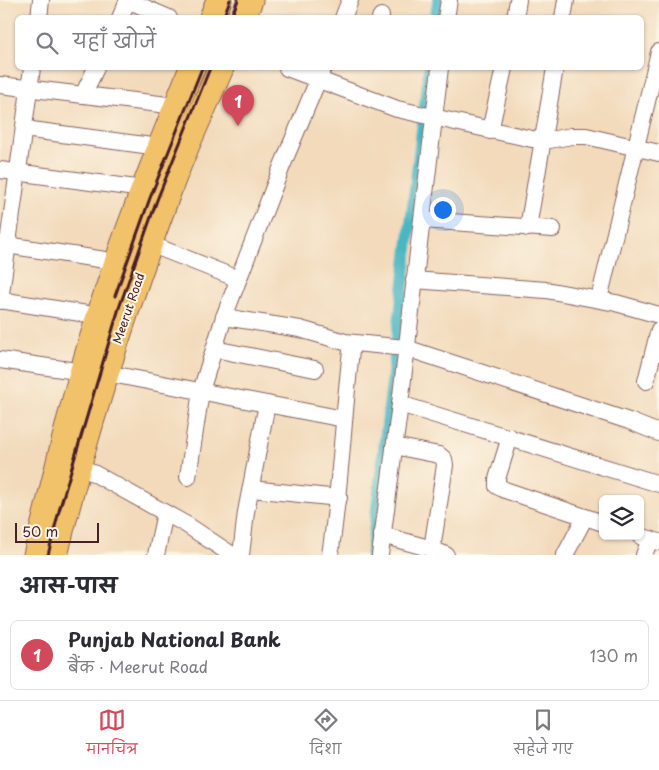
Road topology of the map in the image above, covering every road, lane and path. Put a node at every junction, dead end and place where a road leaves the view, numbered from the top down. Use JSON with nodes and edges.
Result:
{"nodes":[{"id":1,"x":41,"y":0,"type":"edge"},
{"id":2,"x":127,"y":0,"type":"edge"},
{"id":3,"x":219,"y":0,"type":"edge"},
{"id":4,"x":250,"y":0,"type":"edge"},
{"id":5,"x":350,"y":0,"type":"edge"},
{"id":6,"x":449,"y":0,"type":"edge"},
{"id":7,"x":518,"y":0,"type":"edge"},
{"id":8,"x":566,"y":0,"type":"edge"},
{"id":9,"x":39,"y":15,"type":"edge"},
{"id":10,"x":121,"y":15,"type":"edge"},
{"id":11,"x":162,"y":15,"type":"edge"},
{"id":12,"x":213,"y":15,"type":"edge"},
{"id":13,"x":244,"y":15,"type":"edge"},
{"id":14,"x":344,"y":15,"type":"edge"},
{"id":15,"x":446,"y":15,"type":"edge"},
{"id":16,"x":515,"y":15,"type":"edge"},
{"id":17,"x":564,"y":15,"type":"edge"},
{"id":18,"x":659,"y":52,"type":"edge"},
{"id":19,"x":32,"y":70,"type":"edge"},
{"id":20,"x":95,"y":70,"type":"edge"},
{"id":21,"x":191,"y":70,"type":"edge"},
{"id":22,"x":220,"y":70,"type":"edge"},
{"id":23,"x":298,"y":70,"type":"edge"},
{"id":24,"x":439,"y":70,"type":"edge"},
{"id":25,"x":504,"y":70,"type":"edge"},
{"id":26,"x":555,"y":70,"type":"edge"},
{"id":27,"x":320,"y":74,"type":"edge"},
{"id":28,"x":0,"y":85,"type":"edge"},
{"id":29,"x":29,"y":88,"type":"junction"},
{"id":30,"x":83,"y":95,"type":"junction"},
{"id":31,"x":176,"y":106,"type":"junction"},
{"id":32,"x":424,"y":116,"type":"junction"},
{"id":33,"x":24,"y":129,"type":"junction"},
{"id":34,"x":490,"y":131,"type":"junction"},
{"id":35,"x":542,"y":140,"type":"junction"},
{"id":36,"x":159,"y":147,"type":"junction"},
{"id":37,"x":637,"y":148,"type":"junction"},
{"id":38,"x":659,"y":153,"type":"edge"},
{"id":39,"x":0,"y":170,"type":"edge"},
{"id":40,"x":18,"y":172,"type":"junction"},
{"id":41,"x":144,"y":190,"type":"junction"},
{"id":42,"x":168,"y":192,"type":"junction"},
{"id":43,"x":6,"y":211,"type":"edge"},
{"id":44,"x":422,"y":220,"type":"junction"},
{"id":45,"x":528,"y":228,"type":"junction"},
{"id":46,"x":553,"y":229,"type":"dead end"},
{"id":47,"x":4,"y":244,"type":"edge"},
{"id":48,"x":150,"y":244,"type":"junction"},
{"id":49,"x":118,"y":262,"type":"junction"},
{"id":50,"x":238,"y":279,"type":"junction"},
{"id":51,"x":414,"y":280,"type":"junction"},
{"id":52,"x":599,"y":299,"type":"junction"},
{"id":53,"x":0,"y":300,"type":"edge"},
{"id":54,"x":659,"y":315,"type":"edge"},
{"id":55,"x":99,"y":316,"type":"junction"},
{"id":56,"x":224,"y":317,"type":"junction"},
{"id":57,"x":659,"y":330,"type":"edge"},
{"id":58,"x":352,"y":343,"type":"junction"},
{"id":59,"x":398,"y":346,"type":"junction"},
{"id":60,"x":214,"y":349,"type":"junction"},
{"id":61,"x":0,"y":360,"type":"edge"},
{"id":62,"x":315,"y":369,"type":"dead end"},
{"id":63,"x":94,"y":372,"type":"junction"},
{"id":64,"x":646,"y":381,"type":"dead end"},
{"id":65,"x":201,"y":391,"type":"junction"},
{"id":66,"x":267,"y":404,"type":"junction"},
{"id":67,"x":400,"y":404,"type":"junction"},
{"id":68,"x":344,"y":420,"type":"junction"},
{"id":69,"x":659,"y":433,"type":"edge"},
{"id":70,"x":510,"y":437,"type":"junction"},
{"id":71,"x":394,"y":446,"type":"junction"},
{"id":72,"x":79,"y":465,"type":"junction"},
{"id":73,"x":188,"y":477,"type":"dead end"},
{"id":74,"x":659,"y":484,"type":"edge"},
{"id":75,"x":251,"y":489,"type":"junction"},
{"id":76,"x":338,"y":498,"type":"junction"},
{"id":77,"x":165,"y":513,"type":"junction"},
{"id":78,"x":585,"y":517,"type":"junction"},
{"id":79,"x":599,"y":522,"type":"edge"},
{"id":80,"x":382,"y":535,"type":"junction"},
{"id":81,"x":650,"y":539,"type":"edge"},
{"id":82,"x":439,"y":552,"type":"edge"},
{"id":83,"x":36,"y":555,"type":"edge"},
{"id":84,"x":55,"y":555,"type":"edge"},
{"id":85,"x":156,"y":555,"type":"edge"},
{"id":86,"x":232,"y":555,"type":"edge"},
{"id":87,"x":241,"y":555,"type":"edge"},
{"id":88,"x":330,"y":555,"type":"edge"},
{"id":89,"x":380,"y":555,"type":"edge"},
{"id":90,"x":565,"y":555,"type":"edge"},
{"id":91,"x":644,"y":555,"type":"edge"}],
"edges":[{"from":1,"to":9,"type":"street"},
{"from":2,"to":10,"type":"street"},
{"from":2,"to":11,"type":"street"},
{"from":3,"to":12,"type":"highway"},
{"from":4,"to":13,"type":"highway"},
{"from":5,"to":14,"type":"street"},
{"from":6,"to":15,"type":"street"},
{"from":7,"to":16,"type":"street"},
{"from":8,"to":17,"type":"street"},
{"from":18,"to":37,"type":"street"},
{"from":19,"to":29,"type":"street"},
{"from":20,"to":30,"type":"street"},
{"from":21,"to":31,"type":"highway","name":"Meerut Road"},
{"from":22,"to":42,"type":"highway","name":"Meerut Road"},
{"from":23,"to":27,"type":"street"},
{"from":24,"to":32,"type":"street"},
{"from":25,"to":34,"type":"street"},
{"from":26,"to":35,"type":"street"},
{"from":27,"to":32,"type":"street"},
{"from":27,"to":50,"type":"street"},
{"from":28,"to":29,"type":"street"},
{"from":29,"to":30,"type":"street"},
{"from":29,"to":33,"type":"street"},
{"from":30,"to":31,"type":"street"},
{"from":31,"to":36,"type":"highway","name":"Meerut Road"},
{"from":32,"to":34,"type":"street"},
{"from":32,"to":44,"type":"street"},
{"from":33,"to":36,"type":"street"},
{"from":33,"to":40,"type":"street"},
{"from":34,"to":35,"type":"street"},
{"from":35,"to":37,"type":"street"},
{"from":35,"to":45,"type":"street"},
{"from":36,"to":41,"type":"highway","name":"Meerut Road"},
{"from":37,"to":38,"type":"street"},
{"from":37,"to":52,"type":"street"},
{"from":39,"to":40,"type":"street"},
{"from":40,"to":41,"type":"street"},
{"from":40,"to":43,"type":"street"},
{"from":41,"to":42,"type":"street"},
{"from":41,"to":49,"type":"highway","name":"Meerut Road"},
{"from":42,"to":48,"type":"highway","name":"Meerut Road"},
{"from":43,"to":47,"type":"street"},
{"from":44,"to":45,"type":"street"},
{"from":44,"to":51,"type":"street"},
{"from":45,"to":46,"type":"street"},
{"from":47,"to":49,"type":"street"},
{"from":47,"to":53,"type":"street"},
{"from":48,"to":50,"type":"street"},
{"from":48,"to":63,"type":"highway","name":"Meerut Road"},
{"from":49,"to":55,"type":"highway","name":"Meerut Road"},
{"from":50,"to":56,"type":"street"},
{"from":51,"to":52,"type":"street"},
{"from":51,"to":59,"type":"street"},
{"from":52,"to":54,"type":"street"},
{"from":53,"to":55,"type":"street"},
{"from":55,"to":63,"type":"highway","name":"Meerut Road"},
{"from":56,"to":58,"type":"street"},
{"from":56,"to":60,"type":"street"},
{"from":57,"to":64,"type":"street"},
{"from":58,"to":59,"type":"street"},
{"from":58,"to":68,"type":"street"},
{"from":59,"to":67,"type":"street"},
{"from":59,"to":69,"type":"street"},
{"from":60,"to":62,"type":"street"},
{"from":60,"to":65,"type":"street"},
{"from":61,"to":63,"type":"street"},
{"from":63,"to":65,"type":"street"},
{"from":63,"to":72,"type":"highway","name":"Meerut Road"},
{"from":63,"to":83,"type":"highway","name":"Meerut Road"},
{"from":65,"to":66,"type":"street"},
{"from":65,"to":73,"type":"street"},
{"from":66,"to":68,"type":"street"},
{"from":66,"to":75,"type":"street"},
{"from":67,"to":70,"type":"street"},
{"from":67,"to":71,"type":"street"},
{"from":68,"to":76,"type":"street"},
{"from":70,"to":74,"type":"street"},
{"from":70,"to":78,"type":"street"},
{"from":71,"to":80,"type":"street"},
{"from":71,"to":82,"type":"street"},
{"from":72,"to":77,"type":"street"},
{"from":72,"to":84,"type":"highway","name":"Meerut Road"},
{"from":75,"to":76,"type":"street"},
{"from":75,"to":87,"type":"street"},
{"from":76,"to":88,"type":"street"},
{"from":77,"to":85,"type":"street"},
{"from":77,"to":86,"type":"street"},
{"from":78,"to":79,"type":"street"},
{"from":78,"to":90,"type":"street"},
{"from":80,"to":82,"type":"street"},
{"from":80,"to":89,"type":"street"},
{"from":81,"to":91,"type":"street"}]}
